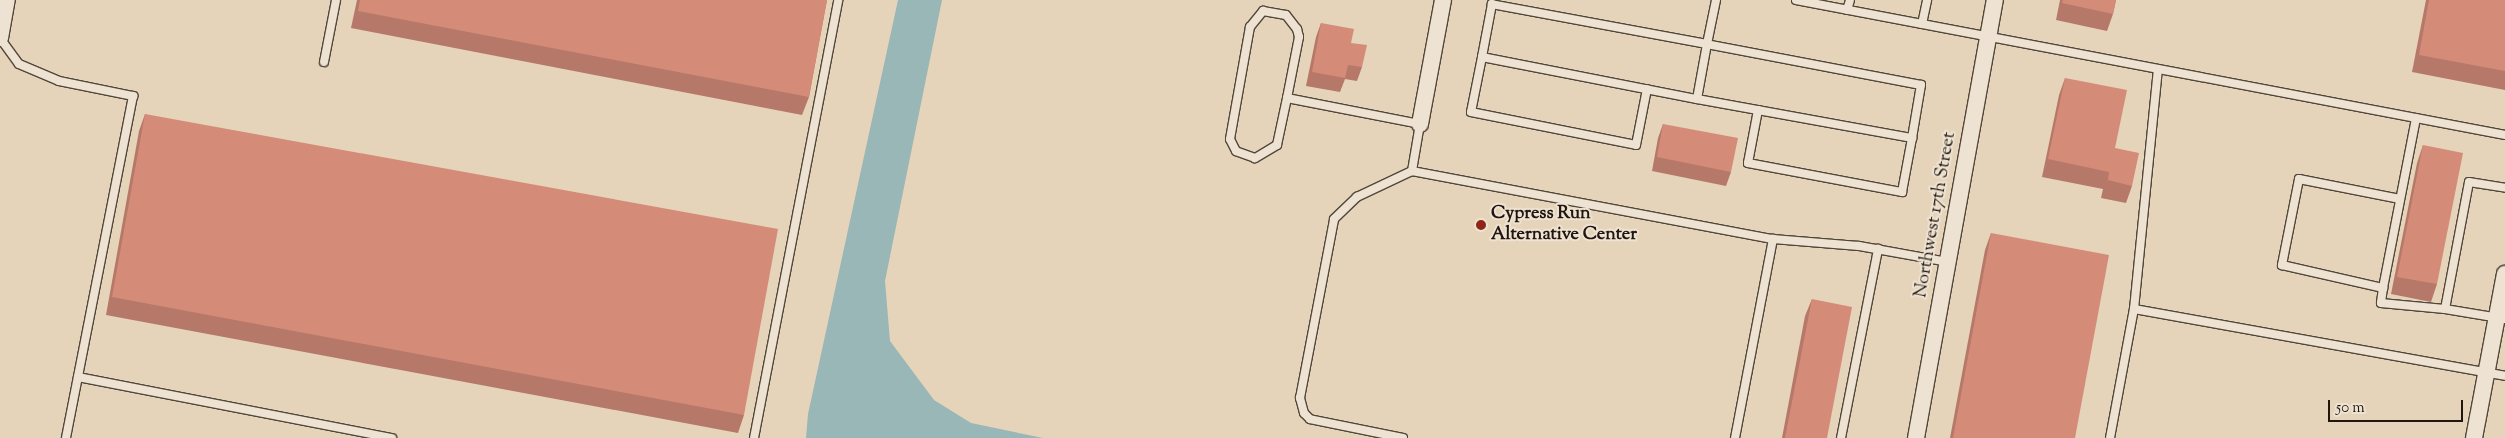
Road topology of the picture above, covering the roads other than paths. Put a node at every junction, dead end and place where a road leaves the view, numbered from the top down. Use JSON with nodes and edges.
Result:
{"nodes":[{"id":1,"x":8,"y":0,"type":"edge"},
{"id":2,"x":336,"y":0,"type":"edge"},
{"id":3,"x":838,"y":0,"type":"edge"},
{"id":4,"x":1443,"y":0,"type":"edge"},
{"id":5,"x":1716,"y":0,"type":"edge"},
{"id":6,"x":1796,"y":0,"type":"edge"},
{"id":7,"x":1850,"y":0,"type":"edge"},
{"id":8,"x":1927,"y":0,"type":"edge"},
{"id":9,"x":1995,"y":0,"type":"edge"},
{"id":10,"x":1847,"y":10,"type":"junction"},
{"id":11,"x":1922,"y":24,"type":"junction"},
{"id":12,"x":1988,"y":37,"type":"junction"},
{"id":13,"x":0,"y":38,"type":"edge"},
{"id":14,"x":1707,"y":44,"type":"junction"},
{"id":15,"x":1482,"y":57,"type":"junction"},
{"id":16,"x":324,"y":62,"type":"dead end"},
{"id":17,"x":2158,"y":68,"type":"junction"},
{"id":18,"x":1647,"y":89,"type":"junction"},
{"id":19,"x":1287,"y":98,"type":"junction"},
{"id":20,"x":1697,"y":99,"type":"junction"},
{"id":21,"x":1758,"y":110,"type":"junction"},
{"id":22,"x":2416,"y":118,"type":"junction"},
{"id":23,"x":1420,"y":124,"type":"junction"},
{"id":24,"x":2505,"y":135,"type":"edge"},
{"id":25,"x":1912,"y":138,"type":"junction"},
{"id":26,"x":1412,"y":171,"type":"junction"},
{"id":27,"x":2505,"y":188,"type":"edge"},
{"id":28,"x":2400,"y":199,"type":"junction"},
{"id":29,"x":1773,"y":239,"type":"junction"},
{"id":30,"x":1878,"y":249,"type":"junction"},
{"id":31,"x":1948,"y":262,"type":"junction"},
{"id":32,"x":2505,"y":274,"type":"edge"},
{"id":33,"x":2383,"y":288,"type":"junction"},
{"id":34,"x":2445,"y":308,"type":"junction"},
{"id":35,"x":2134,"y":309,"type":"junction"},
{"id":36,"x":2501,"y":318,"type":"edge"},
{"id":37,"x":2486,"y":373,"type":"junction"},
{"id":38,"x":2505,"y":376,"type":"edge"},
{"id":39,"x":78,"y":377,"type":"junction"},
{"id":40,"x":66,"y":438,"type":"edge"},
{"id":41,"x":392,"y":438,"type":"edge"},
{"id":42,"x":754,"y":438,"type":"edge"},
{"id":43,"x":1403,"y":438,"type":"edge"},
{"id":44,"x":1735,"y":438,"type":"edge"},
{"id":45,"x":1841,"y":438,"type":"edge"},
{"id":46,"x":1916,"y":438,"type":"edge"},
{"id":47,"x":2110,"y":438,"type":"edge"},
{"id":48,"x":2474,"y":438,"type":"edge"}],
"edges":[{"from":1,"to":13,"type":"street"},
{"from":2,"to":16,"type":"lane"},
{"from":3,"to":42,"type":"lane"},
{"from":4,"to":23,"type":"street"},
{"from":5,"to":14,"type":"lane"},
{"from":6,"to":10,"type":"lane"},
{"from":7,"to":10,"type":"lane"},
{"from":8,"to":11,"type":"lane"},
{"from":9,"to":12,"type":"street","name":"Northwest 17th Street"},
{"from":10,"to":11,"type":"lane"},
{"from":11,"to":12,"type":"lane"},
{"from":12,"to":17,"type":"lane"},
{"from":12,"to":31,"type":"street","name":"Northwest 17th Street"},
{"from":13,"to":39,"type":"lane"},
{"from":14,"to":15,"type":"lane"},
{"from":14,"to":20,"type":"lane"},
{"from":14,"to":25,"type":"lane"},
{"from":15,"to":18,"type":"lane"},
{"from":15,"to":18,"type":"lane"},
{"from":17,"to":22,"type":"lane"},
{"from":17,"to":35,"type":"lane"},
{"from":18,"to":20,"type":"lane"},
{"from":19,"to":19,"type":"lane"},
{"from":19,"to":23,"type":"lane"},
{"from":20,"to":21,"type":"lane"},
{"from":21,"to":25,"type":"lane"},
{"from":21,"to":25,"type":"lane"},
{"from":22,"to":24,"type":"lane"},
{"from":22,"to":28,"type":"lane"},
{"from":23,"to":26,"type":"lane"},
{"from":26,"to":29,"type":"lane"},
{"from":26,"to":43,"type":"lane"},
{"from":27,"to":34,"type":"lane"},
{"from":28,"to":33,"type":"lane"},
{"from":28,"to":33,"type":"lane"},
{"from":29,"to":30,"type":"lane"},
{"from":29,"to":44,"type":"lane"},
{"from":30,"to":31,"type":"lane"},
{"from":30,"to":45,"type":"lane"},
{"from":31,"to":46,"type":"street","name":"Northwest 17th Street"},
{"from":32,"to":36,"type":"street"},
{"from":33,"to":34,"type":"lane"},
{"from":34,"to":36,"type":"lane"},
{"from":35,"to":37,"type":"lane"},
{"from":35,"to":47,"type":"lane"},
{"from":36,"to":37,"type":"street"},
{"from":37,"to":38,"type":"lane"},
{"from":37,"to":48,"type":"street"},
{"from":39,"to":40,"type":"lane"},
{"from":39,"to":41,"type":"lane"}]}
